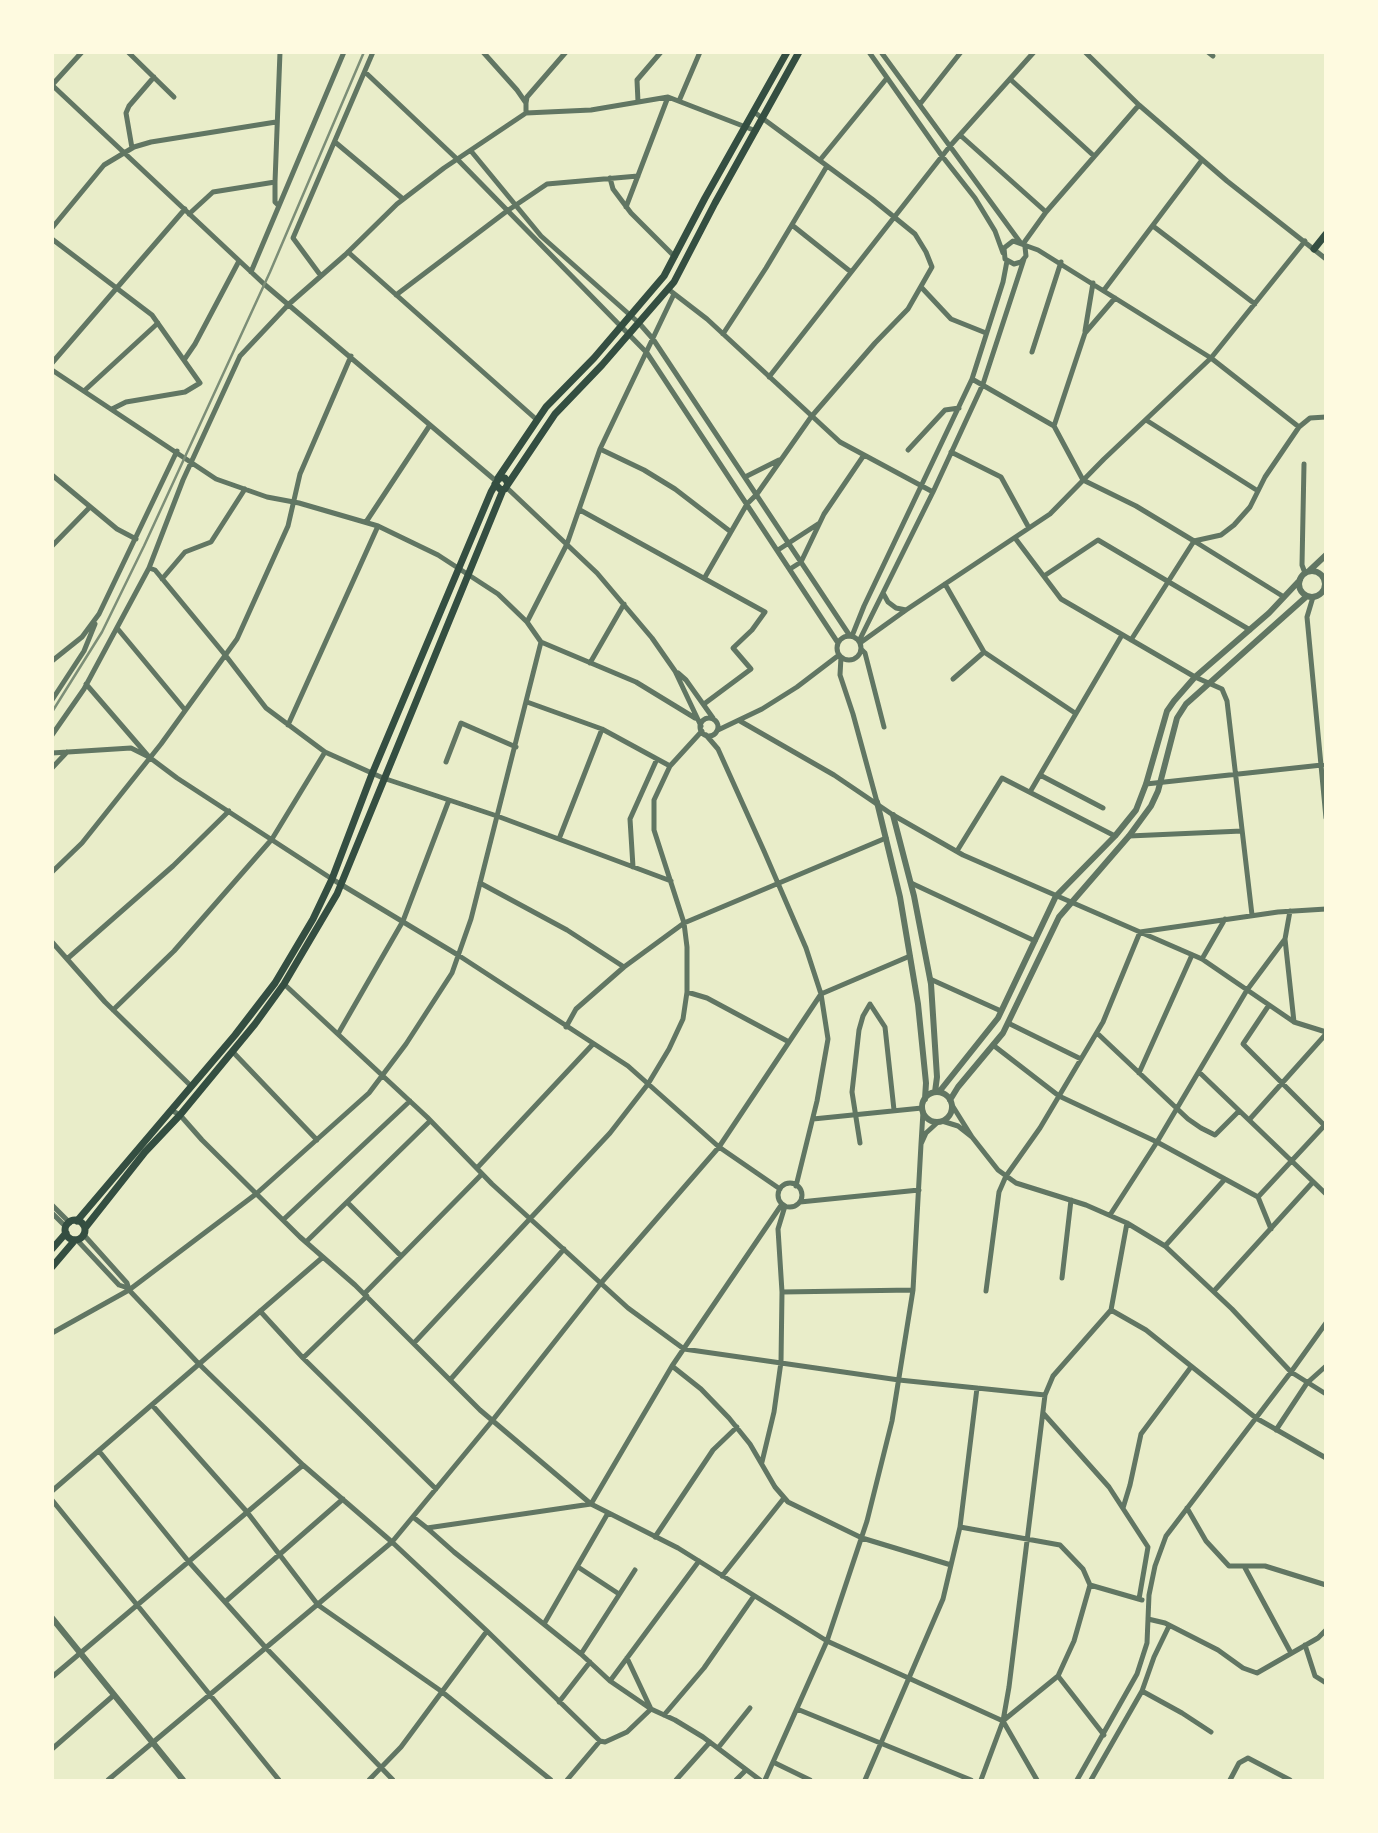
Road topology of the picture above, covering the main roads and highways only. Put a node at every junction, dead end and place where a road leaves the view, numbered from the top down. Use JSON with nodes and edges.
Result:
{"nodes":[{"id":1,"x":787,"y":52,"type":"edge"},
{"id":2,"x":799,"y":52,"type":"edge"},
{"id":3,"x":1325,"y":234,"type":"edge"},
{"id":4,"x":1314,"y":249,"type":"road end"},
{"id":5,"x":496,"y":481,"type":"junction"},
{"id":6,"x":506,"y":487,"type":"junction"},
{"id":7,"x":70,"y":1226,"type":"junction"},
{"id":8,"x":80,"y":1236,"type":"junction"},
{"id":9,"x":52,"y":1250,"type":"edge"},
{"id":10,"x":52,"y":1267,"type":"edge"}],
"edges":[{"from":1,"to":5,"type":"main road"},
{"from":2,"to":6,"type":"main road"},
{"from":3,"to":4,"type":"main road"},
{"from":5,"to":6,"type":"main road"},
{"from":5,"to":7,"type":"main road"},
{"from":6,"to":8,"type":"main road"},
{"from":7,"to":8,"type":"main road"},
{"from":7,"to":8,"type":"main road"},
{"from":7,"to":9,"type":"main road"},
{"from":8,"to":10,"type":"main road"}]}
